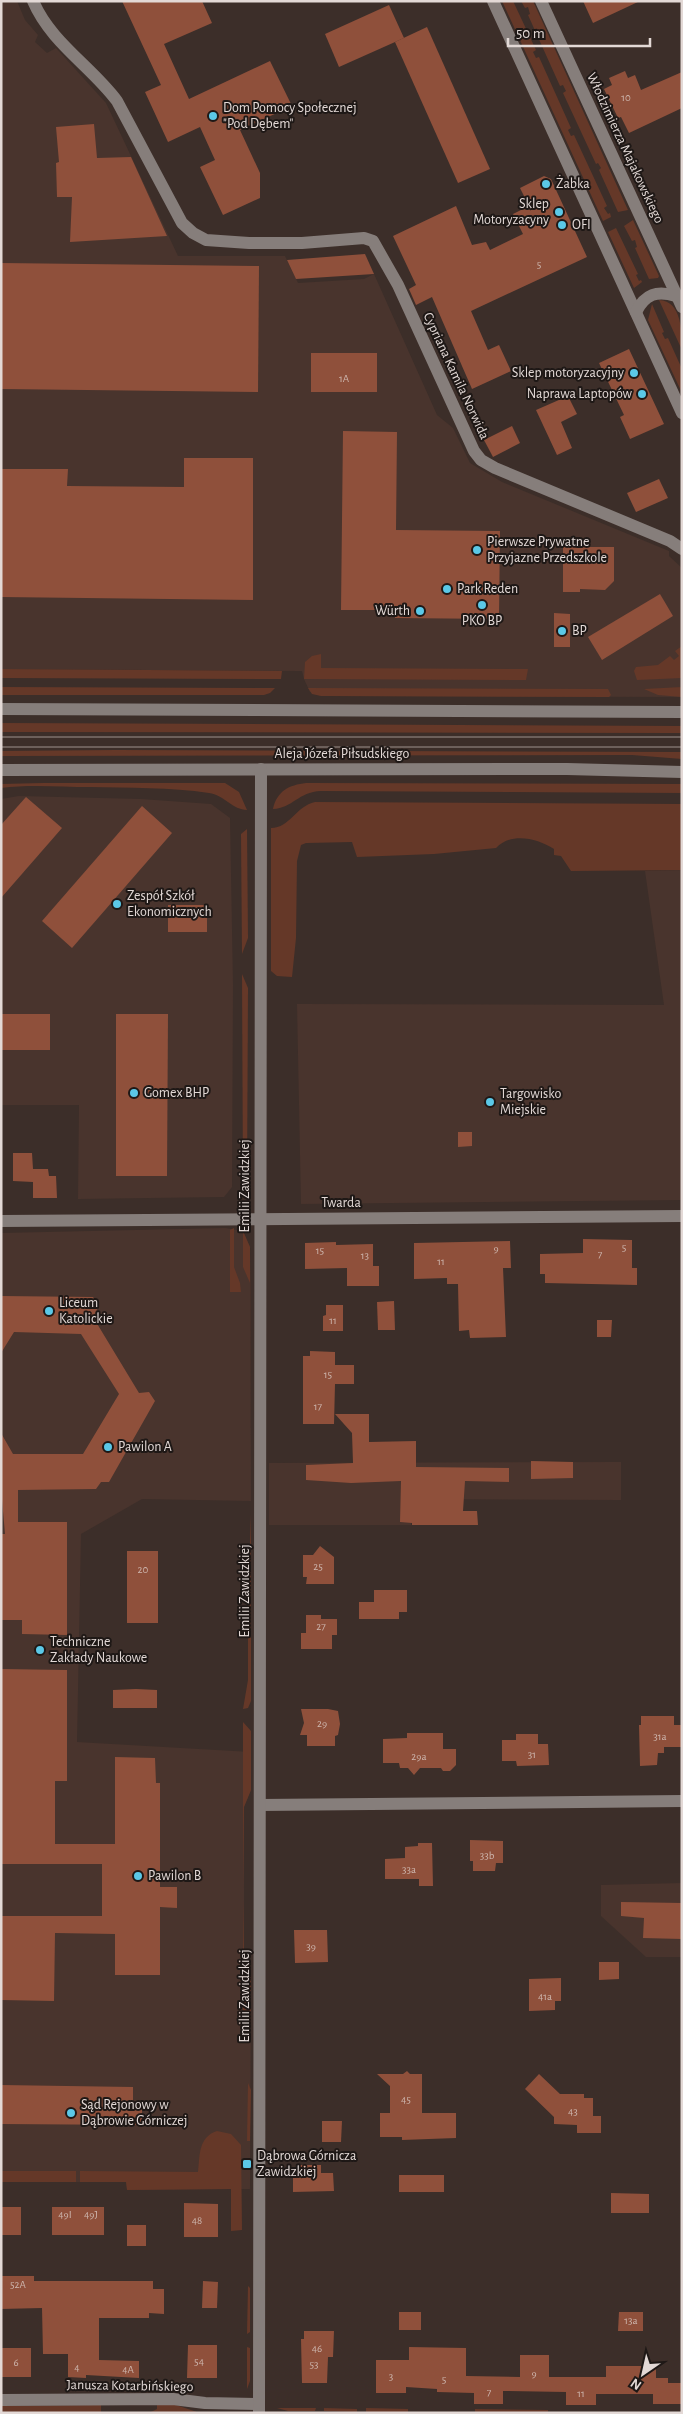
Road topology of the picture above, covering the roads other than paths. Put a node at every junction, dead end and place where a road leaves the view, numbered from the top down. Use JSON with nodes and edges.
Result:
{"nodes":[{"id":1,"x":33,"y":1,"type":"edge"},
{"id":2,"x":493,"y":1,"type":"edge"},
{"id":3,"x":541,"y":1,"type":"edge"},
{"id":4,"x":679,"y":301,"type":"edge"},
{"id":5,"x":636,"y":312,"type":"junction"},
{"id":6,"x":682,"y":412,"type":"edge"},
{"id":7,"x":682,"y":549,"type":"edge"},
{"id":8,"x":1,"y":709,"type":"edge"},
{"id":9,"x":680,"y":711,"type":"edge"},
{"id":10,"x":261,"y":769,"type":"junction"},
{"id":11,"x":1,"y":770,"type":"edge"},
{"id":12,"x":682,"y":772,"type":"edge"},
{"id":13,"x":682,"y":1216,"type":"edge"},
{"id":14,"x":260,"y":1219,"type":"junction"},
{"id":15,"x":1,"y":1221,"type":"edge"},
{"id":16,"x":682,"y":1801,"type":"edge"},
{"id":17,"x":260,"y":1806,"type":"junction"},
{"id":18,"x":1,"y":2400,"type":"edge"},
{"id":19,"x":259,"y":2408,"type":"edge"}],
"edges":[{"from":1,"to":7,"type":"street","name":"Cypriana Kamila Norwida"},
{"from":2,"to":5,"type":"street"},
{"from":3,"to":4,"type":"street","name":"Włodzimierza Majakowskiego"},
{"from":4,"to":5,"type":"street"},
{"from":5,"to":6,"type":"street"},
{"from":8,"to":9,"type":"street"},
{"from":10,"to":11,"type":"street","name":"Aleja Józefa Piłsudskiego"},
{"from":10,"to":12,"type":"street","name":"Aleja Józefa Piłsudskiego"},
{"from":10,"to":14,"type":"street","name":"Emilii Zawidzkiej"},
{"from":13,"to":14,"type":"street","name":"Twarda"},
{"from":14,"to":15,"type":"street","name":"Twarda"},
{"from":14,"to":17,"type":"street","name":"Emilii Zawidzkiej"},
{"from":16,"to":17,"type":"street"},
{"from":17,"to":19,"type":"street","name":"Emilii Zawidzkiej"},
{"from":18,"to":19,"type":"street","name":"Janusza Kotarbińskiego"}]}
